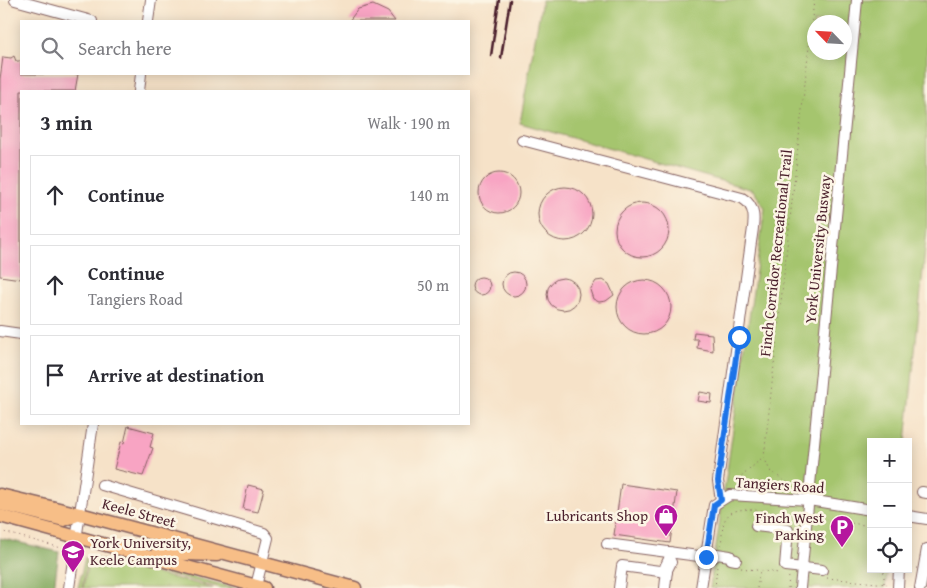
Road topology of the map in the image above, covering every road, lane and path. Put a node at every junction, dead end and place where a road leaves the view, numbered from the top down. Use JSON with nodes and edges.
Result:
{"nodes":[{"id":1,"x":15,"y":0,"type":"edge"},
{"id":2,"x":151,"y":0,"type":"edge"},
{"id":3,"x":814,"y":0,"type":"edge"},
{"id":4,"x":857,"y":0,"type":"edge"},
{"id":5,"x":88,"y":20,"type":"edge"},
{"id":6,"x":148,"y":20,"type":"edge"},
{"id":7,"x":141,"y":75,"type":"edge"},
{"id":8,"x":139,"y":90,"type":"edge"},
{"id":9,"x":522,"y":140,"type":"dead end"},
{"id":10,"x":0,"y":331,"type":"edge"},
{"id":11,"x":20,"y":334,"type":"edge"},
{"id":12,"x":93,"y":425,"type":"edge"},
{"id":13,"x":764,"y":457,"type":"junction"},
{"id":14,"x":738,"y":480,"type":"dead end"},
{"id":15,"x":102,"y":485,"type":"dead end"},
{"id":16,"x":800,"y":490,"type":"dead end"},
{"id":17,"x":0,"y":495,"type":"edge"},
{"id":18,"x":721,"y":500,"type":"junction"},
{"id":19,"x":808,"y":500,"type":"junction"},
{"id":20,"x":0,"y":504,"type":"edge"},
{"id":21,"x":867,"y":509,"type":"edge"},
{"id":22,"x":797,"y":510,"type":"dead end"},
{"id":23,"x":80,"y":514,"type":"junction"},
{"id":24,"x":0,"y":516,"type":"edge"},
{"id":25,"x":912,"y":517,"type":"edge"},
{"id":26,"x":821,"y":519,"type":"dead end"},
{"id":27,"x":927,"y":519,"type":"edge"},
{"id":28,"x":867,"y":525,"type":"edge"},
{"id":29,"x":756,"y":526,"type":"dead end"},
{"id":30,"x":0,"y":531,"type":"edge"},
{"id":31,"x":77,"y":536,"type":"junction"},
{"id":32,"x":607,"y":544,"type":"dead end"},
{"id":33,"x":65,"y":549,"type":"dead end"},
{"id":34,"x":927,"y":549,"type":"edge"},
{"id":35,"x":235,"y":555,"type":"junction"},
{"id":36,"x":669,"y":556,"type":"junction"},
{"id":37,"x":714,"y":557,"type":"junction"},
{"id":38,"x":733,"y":559,"type":"dead end"},
{"id":39,"x":262,"y":563,"type":"junction"},
{"id":40,"x":802,"y":568,"type":"junction"},
{"id":41,"x":822,"y":570,"type":"dead end"},
{"id":42,"x":667,"y":571,"type":"junction"},
{"id":43,"x":760,"y":571,"type":"dead end"},
{"id":44,"x":884,"y":573,"type":"edge"},
{"id":45,"x":899,"y":573,"type":"edge"},
{"id":46,"x":789,"y":575,"type":"dead end"},
{"id":47,"x":927,"y":581,"type":"edge"},
{"id":48,"x":260,"y":587,"type":"edge"},
{"id":49,"x":69,"y":588,"type":"edge"},
{"id":50,"x":356,"y":588,"type":"edge"},
{"id":51,"x":619,"y":588,"type":"edge"},
{"id":52,"x":665,"y":588,"type":"edge"},
{"id":53,"x":701,"y":588,"type":"edge"},
{"id":54,"x":714,"y":588,"type":"edge"},
{"id":55,"x":757,"y":588,"type":"edge"},
{"id":56,"x":788,"y":588,"type":"edge"},
{"id":57,"x":800,"y":588,"type":"edge"},
{"id":58,"x":884,"y":588,"type":"edge"},
{"id":59,"x":898,"y":588,"type":"edge"},
{"id":60,"x":921,"y":588,"type":"edge"}],
"edges":[{"from":1,"to":5,"type":"street"},
{"from":2,"to":6,"type":"street"},
{"from":3,"to":13,"type":"path","name":"Finch Corridor Recreational Trail"},
{"from":4,"to":19,"type":"street","name":"York University Busway"},
{"from":7,"to":8,"type":"street"},
{"from":9,"to":18,"type":"street"},
{"from":10,"to":11,"type":"street"},
{"from":12,"to":23,"type":"street"},
{"from":13,"to":14,"type":"path"},
{"from":13,"to":16,"type":"path"},
{"from":15,"to":39,"type":"street"},
{"from":17,"to":23,"type":"main road","name":"Keele Street"},
{"from":18,"to":19,"type":"street","name":"Tangiers Road"},
{"from":18,"to":37,"type":"street","name":"Tangiers Road"},
{"from":19,"to":21,"type":"street","name":"Tangiers Road"},
{"from":19,"to":40,"type":"street","name":"York University Busway"},
{"from":20,"to":23,"type":"main road"},
{"from":22,"to":37,"type":"path"},
{"from":23,"to":31,"type":"street"},
{"from":23,"to":35,"type":"main road","name":"Keele Street"},
{"from":24,"to":31,"type":"main road"},
{"from":25,"to":27,"type":"street"},
{"from":26,"to":28,"type":"path"},
{"from":29,"to":40,"type":"street"},
{"from":30,"to":33,"type":"path"},
{"from":31,"to":35,"type":"main road"},
{"from":31,"to":48,"type":"main road"},
{"from":31,"to":49,"type":"street"},
{"from":32,"to":36,"type":"street"},
{"from":34,"to":60,"type":"street"},
{"from":35,"to":39,"type":"main road","name":"Keele Street"},
{"from":36,"to":37,"type":"street"},
{"from":36,"to":42,"type":"street"},
{"from":37,"to":38,"type":"street"},
{"from":37,"to":53,"type":"street","name":"Tangiers Road"},
{"from":37,"to":54,"type":"path"},
{"from":39,"to":48,"type":"street"},
{"from":39,"to":50,"type":"main road","name":"Keele Street"},
{"from":40,"to":41,"type":"street"},
{"from":40,"to":57,"type":"street","name":"York University Busway"},
{"from":42,"to":51,"type":"street"},
{"from":42,"to":52,"type":"street"},
{"from":43,"to":55,"type":"path"},
{"from":44,"to":58,"type":"path"},
{"from":45,"to":59,"type":"street"},
{"from":46,"to":56,"type":"path"},
{"from":47,"to":60,"type":"street"}]}
